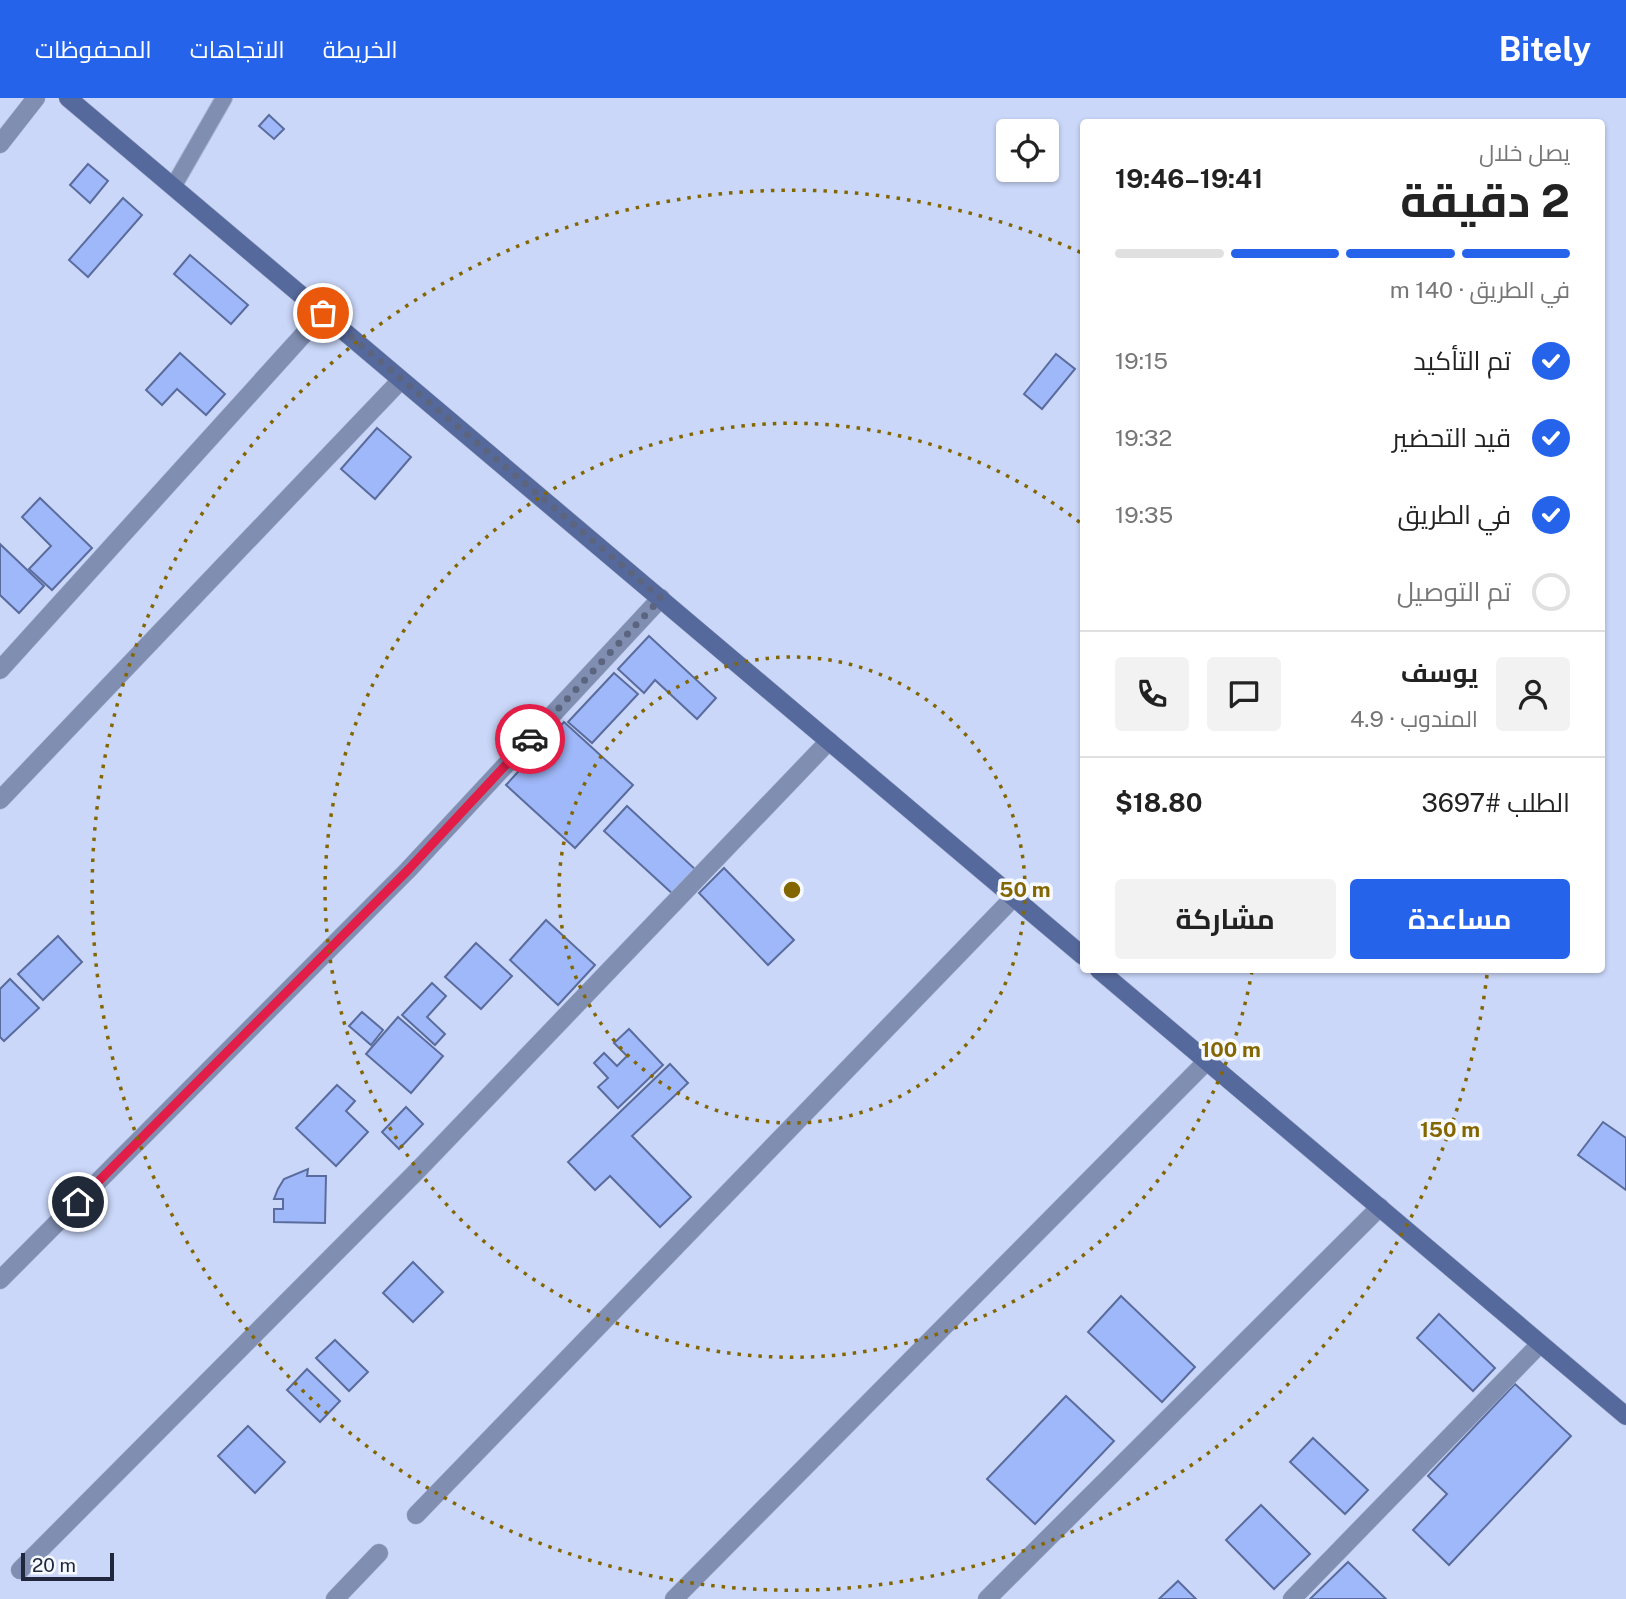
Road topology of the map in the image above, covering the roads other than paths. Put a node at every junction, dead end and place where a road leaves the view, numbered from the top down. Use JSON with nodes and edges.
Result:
{"nodes":[{"id":1,"x":36,"y":98,"type":"edge"},
{"id":2,"x":68,"y":98,"type":"edge"},
{"id":3,"x":224,"y":98,"type":"edge"},
{"id":4,"x":0,"y":143,"type":"edge"},
{"id":5,"x":173,"y":187,"type":"junction"},
{"id":6,"x":323,"y":313,"type":"junction"},
{"id":7,"x":400,"y":381,"type":"junction"},
{"id":8,"x":661,"y":598,"type":"junction"},
{"id":9,"x":0,"y":670,"type":"edge"},
{"id":10,"x":830,"y":741,"type":"junction"},
{"id":11,"x":0,"y":800,"type":"edge"},
{"id":12,"x":1014,"y":897,"type":"junction"},
{"id":13,"x":1080,"y":953,"type":"edge"},
{"id":14,"x":1103,"y":973,"type":"edge"},
{"id":15,"x":1207,"y":1061,"type":"junction"},
{"id":16,"x":1380,"y":1207,"type":"junction"},
{"id":17,"x":0,"y":1280,"type":"edge"},
{"id":18,"x":1540,"y":1344,"type":"junction"},
{"id":19,"x":1626,"y":1416,"type":"edge"},
{"id":20,"x":416,"y":1515,"type":"dead end"},
{"id":21,"x":379,"y":1553,"type":"dead end"},
{"id":22,"x":20,"y":1570,"type":"dead end"},
{"id":23,"x":335,"y":1599,"type":"edge"},
{"id":24,"x":674,"y":1599,"type":"edge"},
{"id":25,"x":987,"y":1599,"type":"edge"},
{"id":26,"x":1292,"y":1599,"type":"edge"}],
"edges":[{"from":1,"to":4,"type":"street"},
{"from":2,"to":5,"type":"street"},
{"from":3,"to":5,"type":"lane"},
{"from":5,"to":6,"type":"street"},
{"from":6,"to":7,"type":"street"},
{"from":6,"to":9,"type":"street"},
{"from":7,"to":8,"type":"street"},
{"from":7,"to":11,"type":"street"},
{"from":8,"to":10,"type":"street"},
{"from":8,"to":17,"type":"street"},
{"from":10,"to":12,"type":"street"},
{"from":10,"to":22,"type":"street"},
{"from":12,"to":13,"type":"street"},
{"from":12,"to":20,"type":"street"},
{"from":14,"to":15,"type":"street"},
{"from":15,"to":16,"type":"street"},
{"from":15,"to":24,"type":"street"},
{"from":16,"to":18,"type":"street"},
{"from":16,"to":25,"type":"street"},
{"from":18,"to":19,"type":"street"},
{"from":18,"to":26,"type":"street"},
{"from":21,"to":23,"type":"street"}]}
